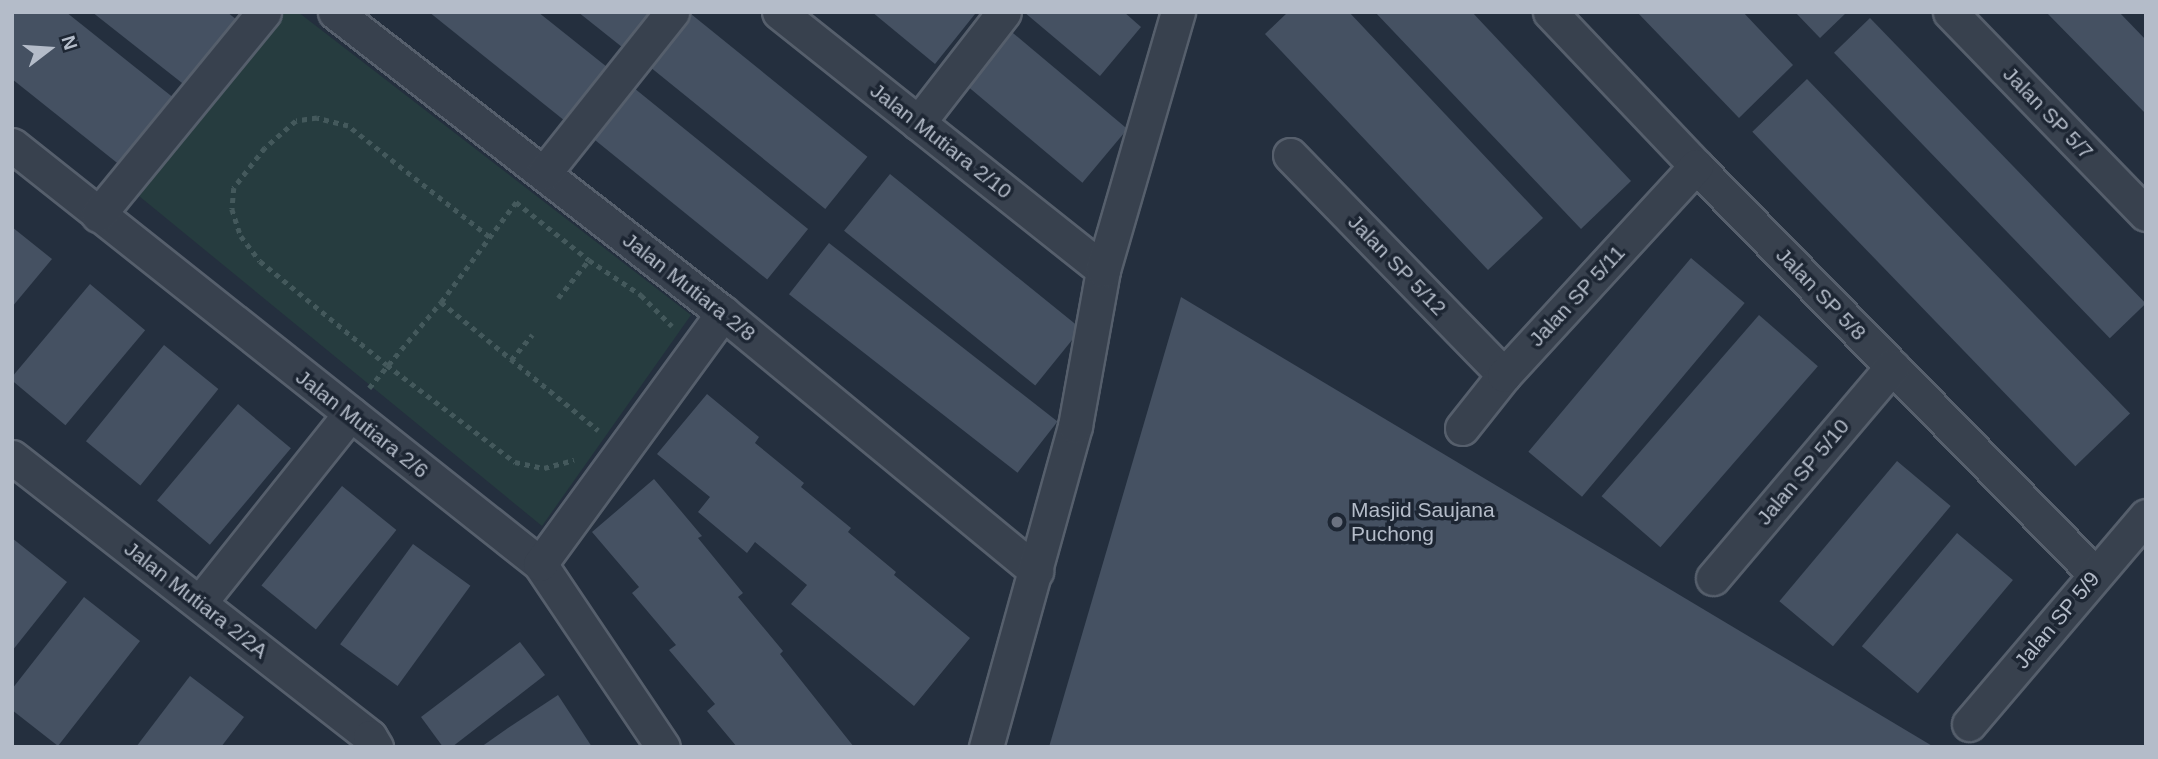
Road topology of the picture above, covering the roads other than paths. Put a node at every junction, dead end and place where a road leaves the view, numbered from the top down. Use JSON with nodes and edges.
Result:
{"nodes":[{"id":1,"x":264,"y":12,"type":"edge"},
{"id":2,"x":335,"y":12,"type":"edge"},
{"id":3,"x":672,"y":12,"type":"edge"},
{"id":4,"x":779,"y":12,"type":"edge"},
{"id":5,"x":1004,"y":12,"type":"edge"},
{"id":6,"x":1178,"y":12,"type":"edge"},
{"id":7,"x":1550,"y":12,"type":"edge"},
{"id":8,"x":1950,"y":12,"type":"edge"},
{"id":9,"x":918,"y":123,"type":"junction"},
{"id":10,"x":12,"y":145,"type":"edge"},
{"id":11,"x":1290,"y":155,"type":"dead end"},
{"id":12,"x":1696,"y":166,"type":"junction"},
{"id":13,"x":544,"y":173,"type":"junction"},
{"id":14,"x":2146,"y":214,"type":"edge"},
{"id":15,"x":98,"y":215,"type":"junction"},
{"id":16,"x":1103,"y":270,"type":"junction"},
{"id":17,"x":723,"y":313,"type":"junction"},
{"id":18,"x":1892,"y":367,"type":"junction"},
{"id":19,"x":1504,"y":375,"type":"junction"},
{"id":20,"x":350,"y":414,"type":"junction"},
{"id":21,"x":1462,"y":428,"type":"dead end"},
{"id":22,"x":12,"y":457,"type":"edge"},
{"id":23,"x":2146,"y":516,"type":"edge"},
{"id":24,"x":540,"y":564,"type":"junction"},
{"id":25,"x":1036,"y":571,"type":"junction"},
{"id":26,"x":2095,"y":574,"type":"junction"},
{"id":27,"x":1713,"y":578,"type":"dead end"},
{"id":28,"x":200,"y":603,"type":"junction"},
{"id":29,"x":1969,"y":724,"type":"dead end"},
{"id":30,"x":368,"y":744,"type":"edge"},
{"id":31,"x":663,"y":747,"type":"edge"},
{"id":32,"x":986,"y":747,"type":"edge"}],
"edges":[{"from":1,"to":15,"type":"street"},
{"from":2,"to":13,"type":"street","name":"Jalan Mutiara 2/8"},
{"from":3,"to":13,"type":"street"},
{"from":4,"to":9,"type":"street","name":"Jalan Mutiara 2/10"},
{"from":5,"to":9,"type":"street"},
{"from":6,"to":16,"type":"street"},
{"from":7,"to":12,"type":"street","name":"Jalan SP 5/8"},
{"from":8,"to":14,"type":"street","name":"Jalan SP 5/7"},
{"from":9,"to":16,"type":"street","name":"Jalan Mutiara 2/10"},
{"from":10,"to":15,"type":"street","name":"Jalan Mutiara 2/6"},
{"from":11,"to":19,"type":"street","name":"Jalan SP 5/12"},
{"from":12,"to":18,"type":"street","name":"Jalan SP 5/8"},
{"from":12,"to":19,"type":"street","name":"Jalan SP 5/11"},
{"from":13,"to":17,"type":"street","name":"Jalan Mutiara 2/8"},
{"from":15,"to":20,"type":"street","name":"Jalan Mutiara 2/6"},
{"from":16,"to":25,"type":"street"},
{"from":17,"to":24,"type":"street"},
{"from":17,"to":25,"type":"street","name":"Jalan Mutiara 2/8"},
{"from":18,"to":26,"type":"street","name":"Jalan SP 5/8"},
{"from":18,"to":27,"type":"street","name":"Jalan SP 5/10"},
{"from":19,"to":21,"type":"street","name":"Jalan SP 5/11"},
{"from":20,"to":24,"type":"street","name":"Jalan Mutiara 2/6"},
{"from":20,"to":28,"type":"street"},
{"from":22,"to":28,"type":"street","name":"Jalan Mutiara 2/2A"},
{"from":23,"to":26,"type":"street","name":"Jalan SP 5/9"},
{"from":24,"to":31,"type":"street","name":"Jalan Mutiara 2/6"},
{"from":25,"to":32,"type":"street"},
{"from":26,"to":29,"type":"street","name":"Jalan SP 5/9"},
{"from":28,"to":30,"type":"street","name":"Jalan Mutiara 2/2A"}]}
